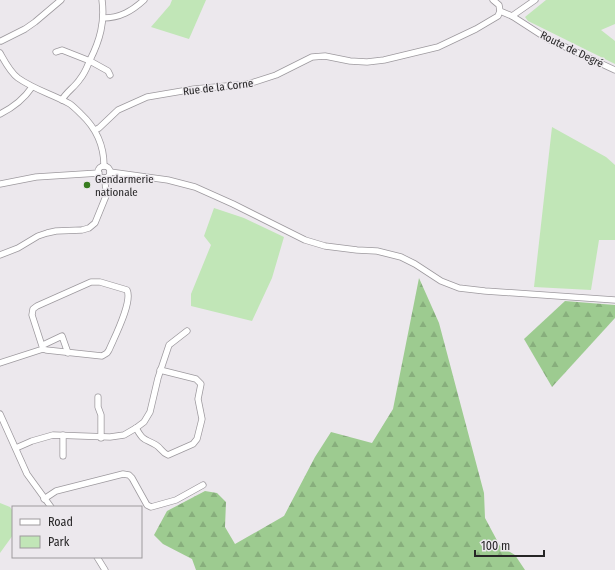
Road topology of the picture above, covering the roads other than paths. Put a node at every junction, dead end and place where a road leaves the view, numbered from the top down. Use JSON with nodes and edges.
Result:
{"nodes":[{"id":1,"x":61,"y":0,"type":"edge"},
{"id":2,"x":102,"y":0,"type":"edge"},
{"id":3,"x":144,"y":0,"type":"edge"},
{"id":4,"x":493,"y":0,"type":"edge"},
{"id":5,"x":535,"y":0,"type":"edge"},
{"id":6,"x":500,"y":11,"type":"junction"},
{"id":7,"x":512,"y":16,"type":"junction"},
{"id":8,"x":103,"y":18,"type":"junction"},
{"id":9,"x":0,"y":42,"type":"edge"},
{"id":10,"x":56,"y":52,"type":"dead end"},
{"id":11,"x":0,"y":53,"type":"edge"},
{"id":12,"x":90,"y":60,"type":"junction"},
{"id":13,"x":615,"y":70,"type":"edge"},
{"id":14,"x":110,"y":75,"type":"dead end"},
{"id":15,"x":32,"y":87,"type":"junction"},
{"id":16,"x":62,"y":100,"type":"junction"},
{"id":17,"x":0,"y":114,"type":"edge"},
{"id":18,"x":95,"y":130,"type":"junction"},
{"id":19,"x":104,"y":166,"type":"junction"},
{"id":20,"x":110,"y":172,"type":"junction"},
{"id":21,"x":99,"y":173,"type":"junction"},
{"id":22,"x":105,"y":178,"type":"junction"},
{"id":23,"x":0,"y":184,"type":"edge"},
{"id":24,"x":0,"y":255,"type":"edge"},
{"id":25,"x":615,"y":300,"type":"edge"},
{"id":26,"x":187,"y":331,"type":"dead end"},
{"id":27,"x":43,"y":347,"type":"junction"},
{"id":28,"x":68,"y":353,"type":"junction"},
{"id":29,"x":0,"y":363,"type":"edge"},
{"id":30,"x":160,"y":370,"type":"junction"},
{"id":31,"x":98,"y":397,"type":"dead end"},
{"id":32,"x":0,"y":414,"type":"edge"},
{"id":33,"x":136,"y":428,"type":"junction"},
{"id":34,"x":62,"y":435,"type":"junction"},
{"id":35,"x":101,"y":438,"type":"junction"},
{"id":36,"x":16,"y":448,"type":"junction"},
{"id":37,"x":63,"y":456,"type":"dead end"},
{"id":38,"x":203,"y":485,"type":"dead end"},
{"id":39,"x":44,"y":499,"type":"junction"},
{"id":40,"x":50,"y":506,"type":"edge"},
{"id":41,"x":98,"y":558,"type":"edge"},
{"id":42,"x":105,"y":570,"type":"edge"}],
"edges":[{"from":1,"to":9,"type":"street"},
{"from":2,"to":8,"type":"street"},
{"from":3,"to":8,"type":"street"},
{"from":4,"to":6,"type":"street"},
{"from":5,"to":7,"type":"street"},
{"from":6,"to":7,"type":"street","name":"Route de Degré"},
{"from":6,"to":18,"type":"street","name":"Rue de la Corne"},
{"from":7,"to":13,"type":"street","name":"Route de Degré"},
{"from":8,"to":12,"type":"street"},
{"from":10,"to":12,"type":"street"},
{"from":11,"to":15,"type":"street"},
{"from":12,"to":14,"type":"street"},
{"from":12,"to":16,"type":"street"},
{"from":15,"to":16,"type":"street"},
{"from":15,"to":17,"type":"street"},
{"from":16,"to":18,"type":"street"},
{"from":18,"to":19,"type":"street"},
{"from":19,"to":20,"type":"street"},
{"from":19,"to":21,"type":"street"},
{"from":20,"to":22,"type":"street"},
{"from":20,"to":25,"type":"street"},
{"from":21,"to":22,"type":"street"},
{"from":21,"to":23,"type":"street"},
{"from":22,"to":24,"type":"street"},
{"from":26,"to":30,"type":"street"},
{"from":27,"to":28,"type":"street"},
{"from":27,"to":28,"type":"street"},
{"from":27,"to":28,"type":"street"},
{"from":27,"to":29,"type":"street"},
{"from":30,"to":33,"type":"street"},
{"from":30,"to":33,"type":"street"},
{"from":31,"to":35,"type":"street"},
{"from":32,"to":36,"type":"street"},
{"from":33,"to":35,"type":"street"},
{"from":34,"to":35,"type":"street"},
{"from":34,"to":36,"type":"street"},
{"from":34,"to":37,"type":"street"},
{"from":36,"to":39,"type":"street"},
{"from":38,"to":39,"type":"street"},
{"from":39,"to":40,"type":"street"},
{"from":41,"to":42,"type":"street"}]}
